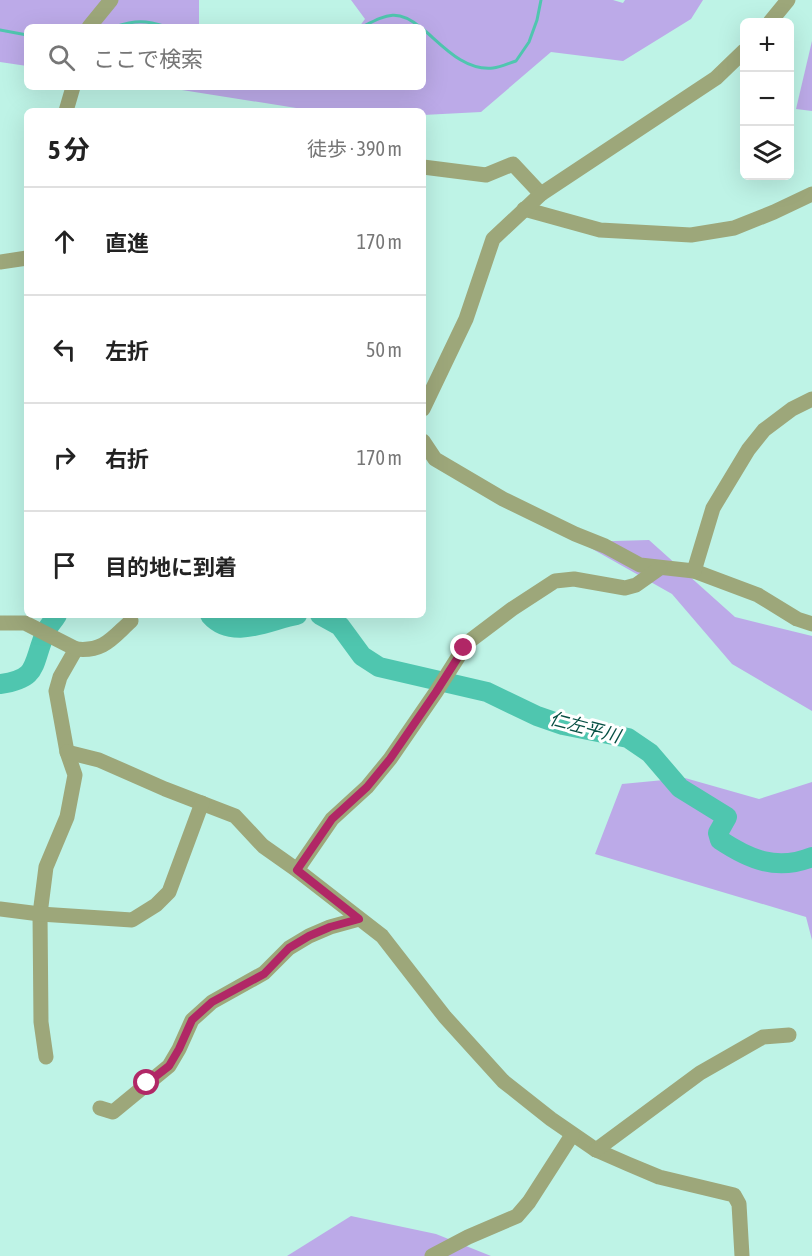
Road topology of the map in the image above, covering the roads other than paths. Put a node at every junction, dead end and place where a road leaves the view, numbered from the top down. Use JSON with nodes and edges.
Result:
{"nodes":[{"id":1,"x":111,"y":0,"type":"edge"},
{"id":2,"x":788,"y":0,"type":"edge"},
{"id":3,"x":773,"y":18,"type":"edge"},
{"id":4,"x":91,"y":24,"type":"edge"},
{"id":5,"x":740,"y":55,"type":"edge"},
{"id":6,"x":72,"y":90,"type":"edge"},
{"id":7,"x":67,"y":108,"type":"edge"},
{"id":8,"x":426,"y":167,"type":"edge"},
{"id":9,"x":541,"y":194,"type":"junction"},
{"id":10,"x":812,"y":194,"type":"edge"},
{"id":11,"x":524,"y":208,"type":"junction"},
{"id":12,"x":24,"y":258,"type":"edge"},
{"id":13,"x":0,"y":262,"type":"edge"},
{"id":14,"x":429,"y":382,"type":"edge"},
{"id":15,"x":812,"y":399,"type":"edge"},
{"id":16,"x":426,"y":446,"type":"edge"},
{"id":17,"x":660,"y":568,"type":"junction"},
{"id":18,"x":694,"y":571,"type":"junction"},
{"id":19,"x":131,"y":621,"type":"dead end"},
{"id":20,"x":0,"y":622,"type":"edge"},
{"id":21,"x":812,"y":624,"type":"edge"},
{"id":22,"x":76,"y":649,"type":"junction"},
{"id":23,"x":67,"y":752,"type":"junction"},
{"id":24,"x":202,"y":803,"type":"junction"},
{"id":25,"x":297,"y":870,"type":"junction"},
{"id":26,"x":0,"y":909,"type":"edge"},
{"id":27,"x":40,"y":914,"type":"junction"},
{"id":28,"x":359,"y":919,"type":"junction"},
{"id":29,"x":789,"y":1035,"type":"dead end"},
{"id":30,"x":46,"y":1058,"type":"dead end"},
{"id":31,"x":100,"y":1108,"type":"dead end"},
{"id":32,"x":572,"y":1135,"type":"junction"},
{"id":33,"x":596,"y":1150,"type":"junction"},
{"id":34,"x":432,"y":1256,"type":"edge"},
{"id":35,"x":742,"y":1256,"type":"edge"}],
"edges":[{"from":1,"to":4,"type":"street"},
{"from":2,"to":3,"type":"street"},
{"from":5,"to":9,"type":"street"},
{"from":6,"to":7,"type":"street"},
{"from":8,"to":9,"type":"street"},
{"from":9,"to":11,"type":"street"},
{"from":10,"to":11,"type":"street"},
{"from":11,"to":14,"type":"street"},
{"from":12,"to":13,"type":"street"},
{"from":15,"to":18,"type":"street"},
{"from":16,"to":17,"type":"street"},
{"from":17,"to":18,"type":"street"},
{"from":17,"to":25,"type":"street"},
{"from":18,"to":21,"type":"street"},
{"from":19,"to":22,"type":"street"},
{"from":20,"to":22,"type":"street"},
{"from":22,"to":23,"type":"street"},
{"from":23,"to":24,"type":"street"},
{"from":23,"to":27,"type":"street"},
{"from":24,"to":25,"type":"street"},
{"from":24,"to":27,"type":"street"},
{"from":25,"to":28,"type":"street"},
{"from":26,"to":27,"type":"street"},
{"from":27,"to":30,"type":"street"},
{"from":28,"to":31,"type":"street"},
{"from":28,"to":32,"type":"street"},
{"from":29,"to":33,"type":"street"},
{"from":32,"to":33,"type":"street"},
{"from":32,"to":34,"type":"street"},
{"from":33,"to":35,"type":"street"}]}
